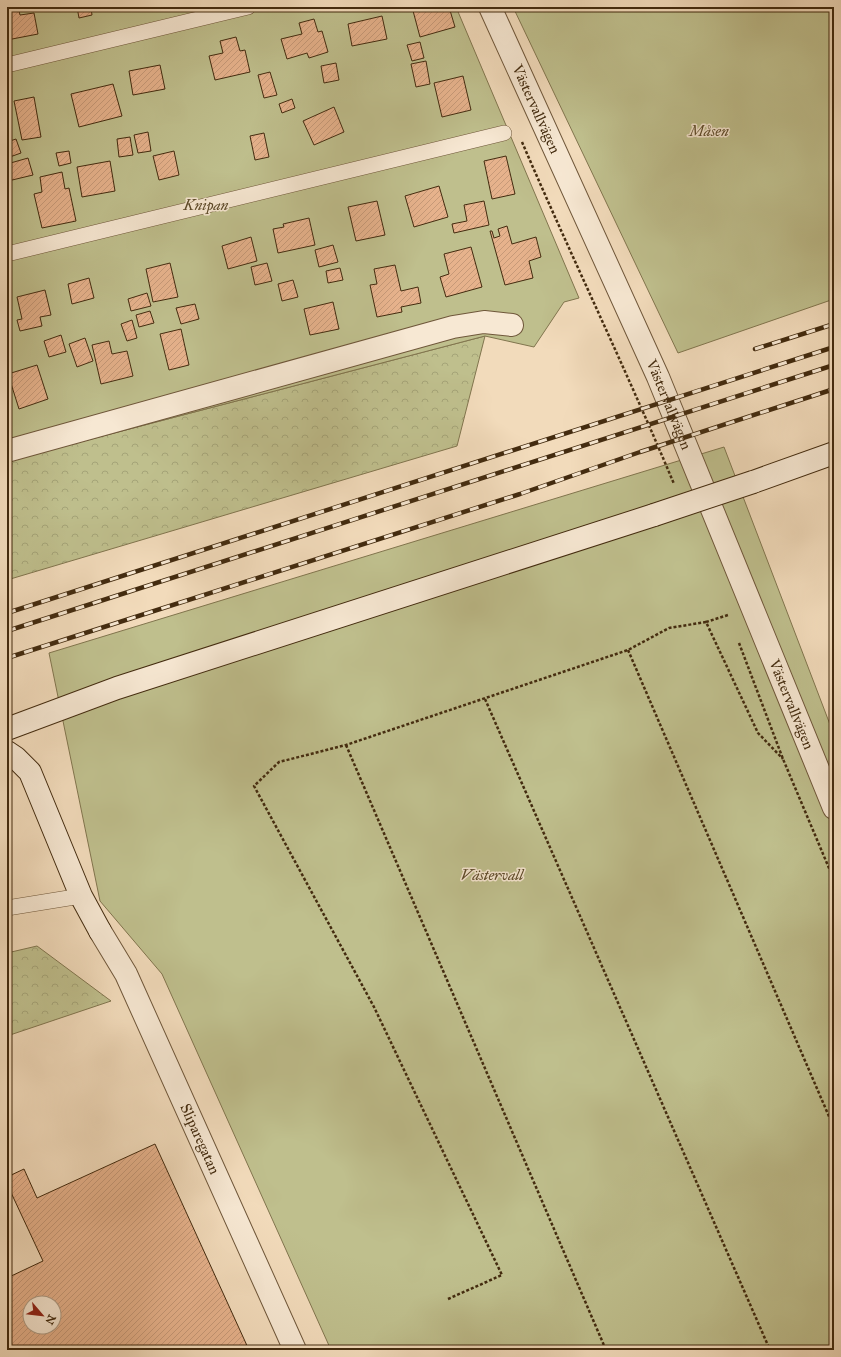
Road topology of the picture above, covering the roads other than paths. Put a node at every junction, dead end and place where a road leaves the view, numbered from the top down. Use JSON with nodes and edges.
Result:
{"nodes":[{"id":1,"x":248,"y":7,"type":"edge"},
{"id":2,"x":490,"y":7,"type":"edge"},
{"id":3,"x":7,"y":66,"type":"edge"},
{"id":4,"x":504,"y":133,"type":"dead end"},
{"id":5,"x":7,"y":254,"type":"edge"},
{"id":6,"x":512,"y":325,"type":"dead end"},
{"id":7,"x":7,"y":451,"type":"edge"},
{"id":8,"x":834,"y":453,"type":"edge"},
{"id":9,"x":7,"y":729,"type":"edge"},
{"id":10,"x":7,"y":752,"type":"edge"},
{"id":11,"x":834,"y":808,"type":"edge"},
{"id":12,"x":81,"y":896,"type":"junction"},
{"id":13,"x":7,"y":908,"type":"edge"},
{"id":14,"x":295,"y":1350,"type":"edge"}],
"edges":[{"from":1,"to":3,"type":"lane"},
{"from":2,"to":11,"type":"street","name":"Västervallvägen"},
{"from":4,"to":5,"type":"lane"},
{"from":6,"to":7,"type":"street"},
{"from":8,"to":9,"type":"street","bridge":true},
{"from":10,"to":12,"type":"street","name":"Sliparegatan"},
{"from":12,"to":13,"type":"lane"},
{"from":12,"to":14,"type":"street","name":"Sliparegatan"}]}
